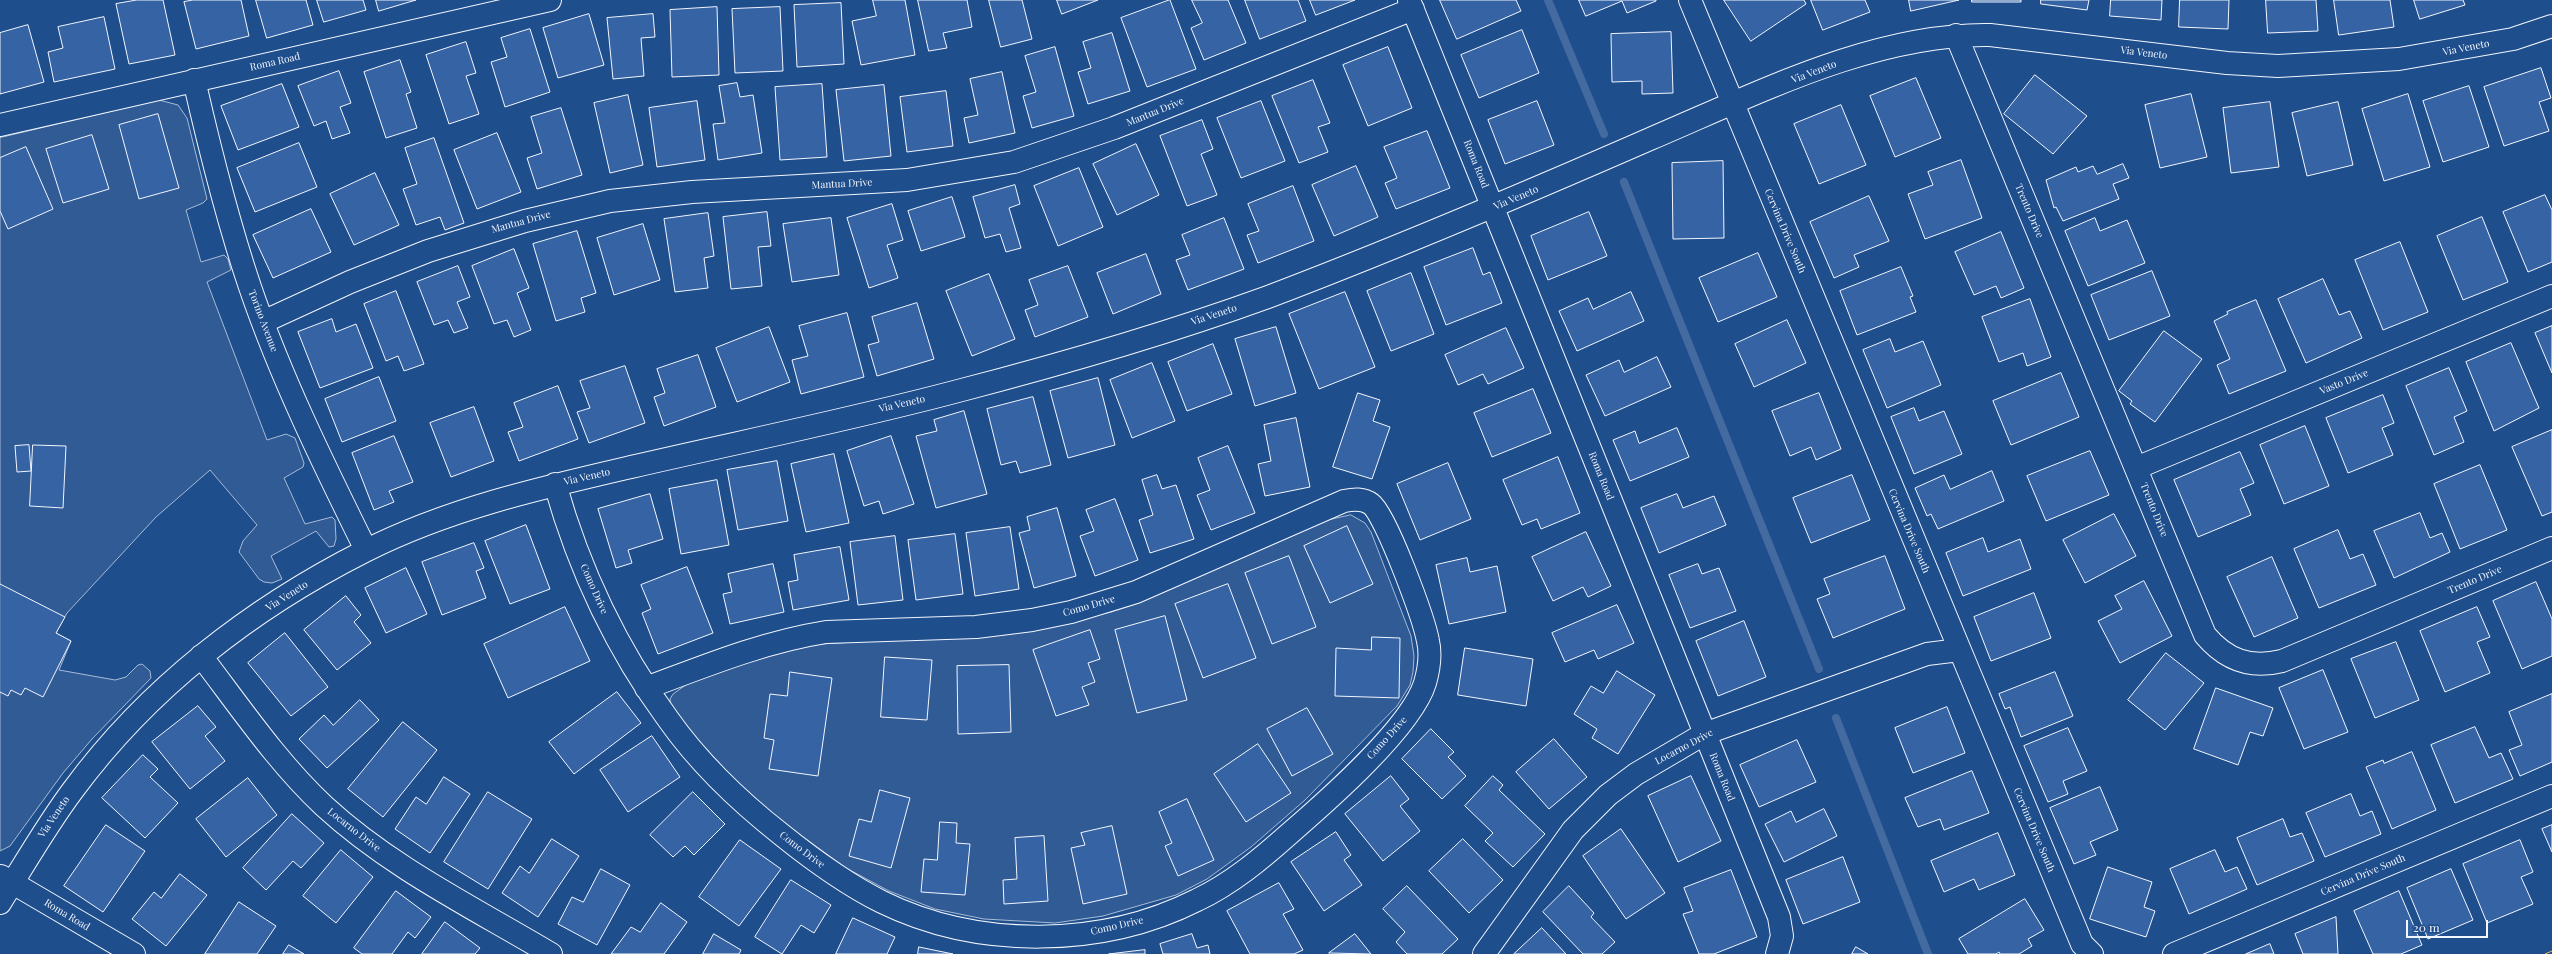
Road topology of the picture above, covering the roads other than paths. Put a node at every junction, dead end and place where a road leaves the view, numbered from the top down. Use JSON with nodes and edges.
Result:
{"nodes":[{"id":1,"x":550,"y":0,"type":"edge"},
{"id":2,"x":1690,"y":0,"type":"edge"},
{"id":3,"x":1411,"y":5,"type":"edge"},
{"id":4,"x":2552,"y":26,"type":"edge"},
{"id":5,"x":1956,"y":35,"type":"junction"},
{"id":6,"x":194,"y":80,"type":"junction"},
{"id":7,"x":1732,"y":104,"type":"junction"},
{"id":8,"x":0,"y":125,"type":"edge"},
{"id":9,"x":1493,"y":208,"type":"junction"},
{"id":10,"x":2552,"y":296,"type":"edge"},
{"id":11,"x":263,"y":322,"type":"junction"},
{"id":12,"x":2136,"y":468,"type":"junction"},
{"id":13,"x":555,"y":484,"type":"junction"},
{"id":14,"x":2552,"y":548,"type":"edge"},
{"id":15,"x":366,"y":550,"type":"junction"},
{"id":16,"x":1959,"y":650,"type":"junction"},
{"id":17,"x":202,"y":656,"type":"junction"},
{"id":18,"x":646,"y":688,"type":"junction"},
{"id":19,"x":1704,"y":734,"type":"junction"},
{"id":20,"x":2552,"y":796,"type":"edge"},
{"id":21,"x":6,"y":879,"type":"edge"},
{"id":22,"x":0,"y":903,"type":"edge"},
{"id":23,"x":134,"y":954,"type":"edge"},
{"id":24,"x":551,"y":954,"type":"edge"},
{"id":25,"x":1484,"y":954,"type":"edge"},
{"id":26,"x":1777,"y":954,"type":"edge"},
{"id":27,"x":2092,"y":954,"type":"edge"},
{"id":28,"x":2174,"y":954,"type":"edge"}],
"edges":[{"from":1,"to":6,"type":"street","name":"Roma Road"},
{"from":2,"to":7,"type":"street","name":"Cervina Drive South"},
{"from":3,"to":9,"type":"street","name":"Roma Road"},
{"from":3,"to":11,"type":"street","name":"Mantua Drive"},
{"from":4,"to":5,"type":"street","name":"Via Veneto"},
{"from":5,"to":7,"type":"street","name":"Via Veneto"},
{"from":5,"to":12,"type":"street","name":"Trento Drive"},
{"from":6,"to":8,"type":"street","name":"Roma Road"},
{"from":6,"to":11,"type":"street","name":"Torino Avenue"},
{"from":7,"to":9,"type":"street","name":"Via Veneto"},
{"from":7,"to":16,"type":"street","name":"Cervina Drive South"},
{"from":9,"to":13,"type":"street","name":"Via Veneto"},
{"from":9,"to":19,"type":"street","name":"Roma Road"},
{"from":10,"to":12,"type":"street","name":"Vasto Drive"},
{"from":11,"to":15,"type":"street","name":"Torino Avenue"},
{"from":12,"to":14,"type":"street","name":"Trento Drive"},
{"from":13,"to":15,"type":"street","name":"Via Veneto"},
{"from":13,"to":18,"type":"street","name":"Como Drive"},
{"from":15,"to":17,"type":"street","name":"Via Veneto"},
{"from":16,"to":19,"type":"street","name":"Locarno Drive"},
{"from":16,"to":27,"type":"street","name":"Cervina Drive South"},
{"from":17,"to":21,"type":"street","name":"Via Veneto"},
{"from":17,"to":24,"type":"street","name":"Locarno Drive"},
{"from":18,"to":18,"type":"street","name":"Como Drive"},
{"from":19,"to":25,"type":"street","name":"Locarno Drive"},
{"from":19,"to":26,"type":"street","name":"Roma Road"},
{"from":20,"to":28,"type":"street","name":"Cervina Drive South"},
{"from":21,"to":22,"type":"street","name":"Via Veneto"},
{"from":21,"to":23,"type":"street","name":"Roma Road"}]}
